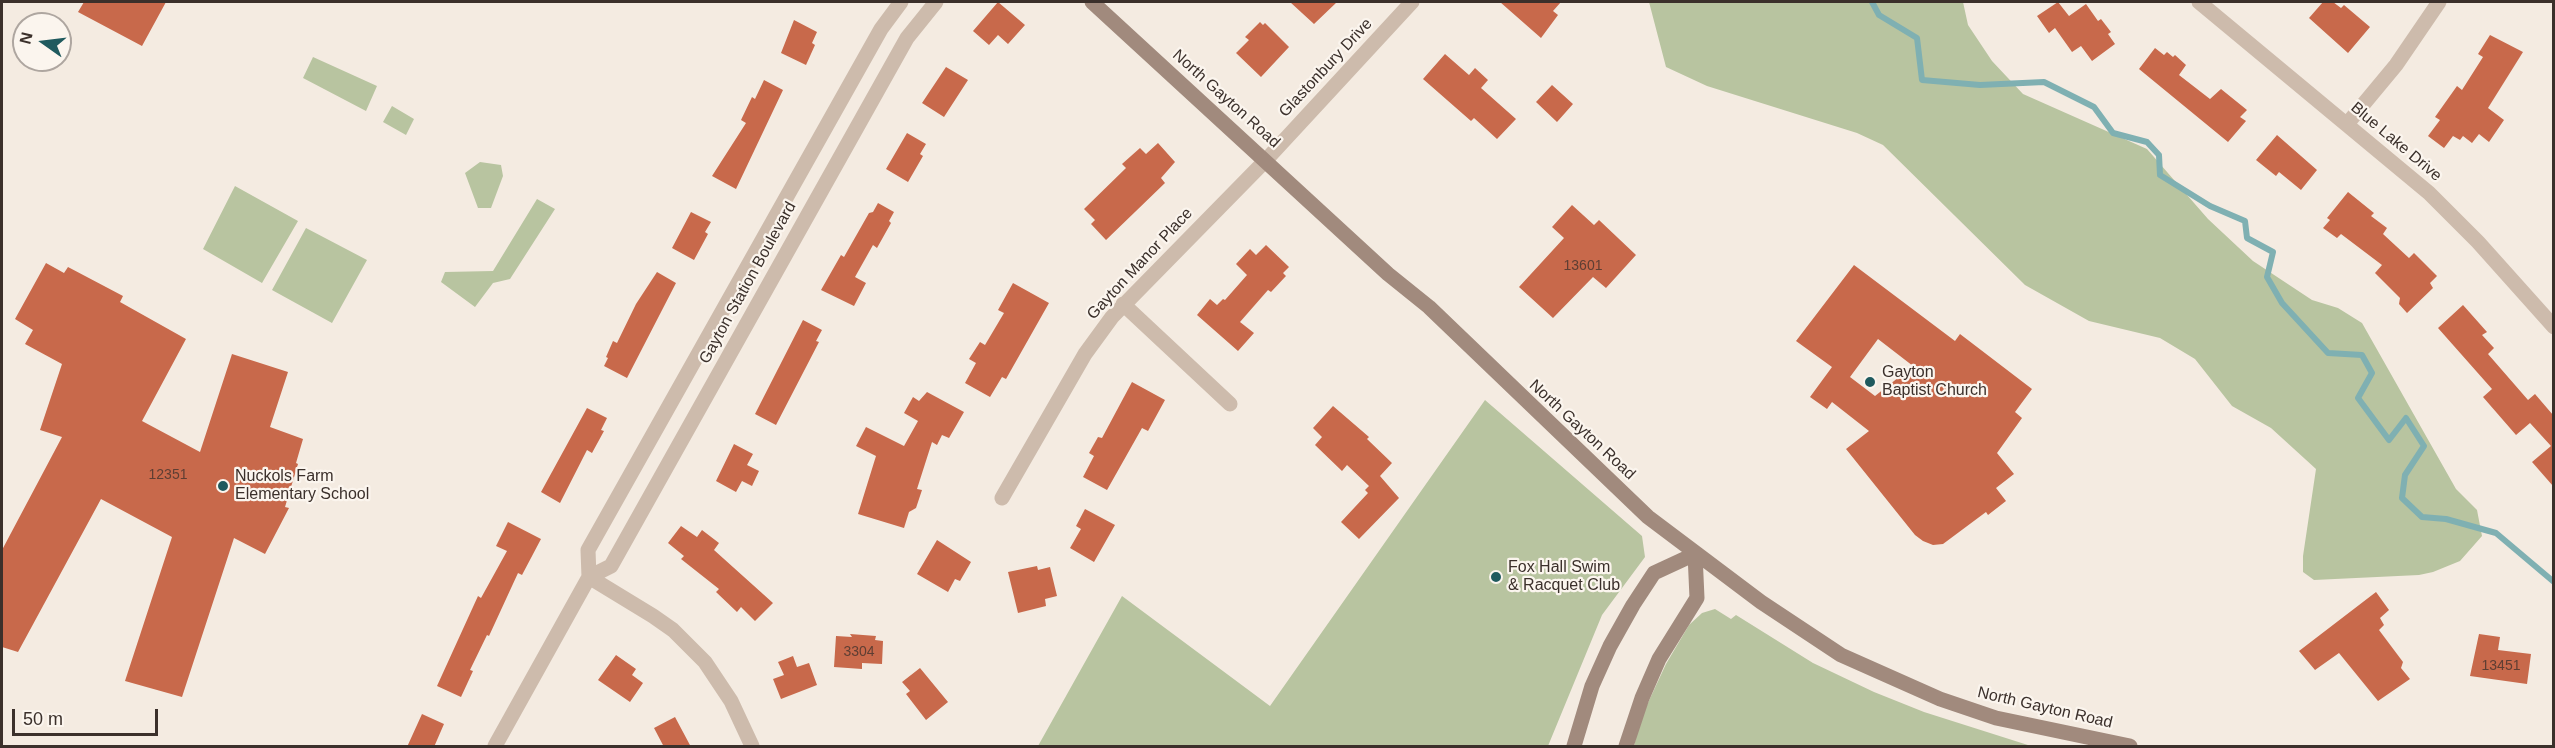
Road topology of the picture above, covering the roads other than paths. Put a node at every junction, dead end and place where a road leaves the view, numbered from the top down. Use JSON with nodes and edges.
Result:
{"nodes":[{"id":1,"x":901,"y":2,"type":"edge"},
{"id":2,"x":936,"y":2,"type":"edge"},
{"id":3,"x":1092,"y":2,"type":"edge"},
{"id":4,"x":1412,"y":2,"type":"edge"},
{"id":5,"x":2199,"y":2,"type":"edge"},
{"id":6,"x":2439,"y":2,"type":"edge"},
{"id":7,"x":2347,"y":124,"type":"junction"},
{"id":8,"x":1266,"y":160,"type":"junction"},
{"id":9,"x":1124,"y":304,"type":"junction"},
{"id":10,"x":2553,"y":327,"type":"edge"},
{"id":11,"x":1230,"y":404,"type":"dead end"},
{"id":12,"x":1002,"y":498,"type":"dead end"},
{"id":13,"x":1695,"y":554,"type":"junction"},
{"id":14,"x":589,"y":577,"type":"junction"},
{"id":15,"x":495,"y":747,"type":"edge"},
{"id":16,"x":752,"y":747,"type":"edge"},
{"id":17,"x":1574,"y":747,"type":"edge"},
{"id":18,"x":1626,"y":747,"type":"edge"},
{"id":19,"x":2130,"y":747,"type":"edge"}],
"edges":[{"from":1,"to":14,"type":"street","name":"Gayton Station Boulevard"},
{"from":2,"to":14,"type":"street","name":"Gayton Station Boulevard"},
{"from":3,"to":8,"type":"street","name":"North Gayton Road"},
{"from":4,"to":8,"type":"street","name":"Glastonbury Drive"},
{"from":5,"to":7,"type":"street","name":"Blue Lake Drive"},
{"from":6,"to":7,"type":"street"},
{"from":7,"to":10,"type":"street","name":"Blue Lake Drive"},
{"from":8,"to":9,"type":"street","name":"Gayton Manor Place"},
{"from":8,"to":13,"type":"street","name":"North Gayton Road"},
{"from":9,"to":11,"type":"street"},
{"from":9,"to":12,"type":"street","name":"Gayton Manor Place"},
{"from":13,"to":17,"type":"street"},
{"from":13,"to":18,"type":"street"},
{"from":13,"to":19,"type":"street","name":"North Gayton Road"},
{"from":14,"to":15,"type":"street","name":"Gayton Station Boulevard"},
{"from":14,"to":16,"type":"street"}]}
